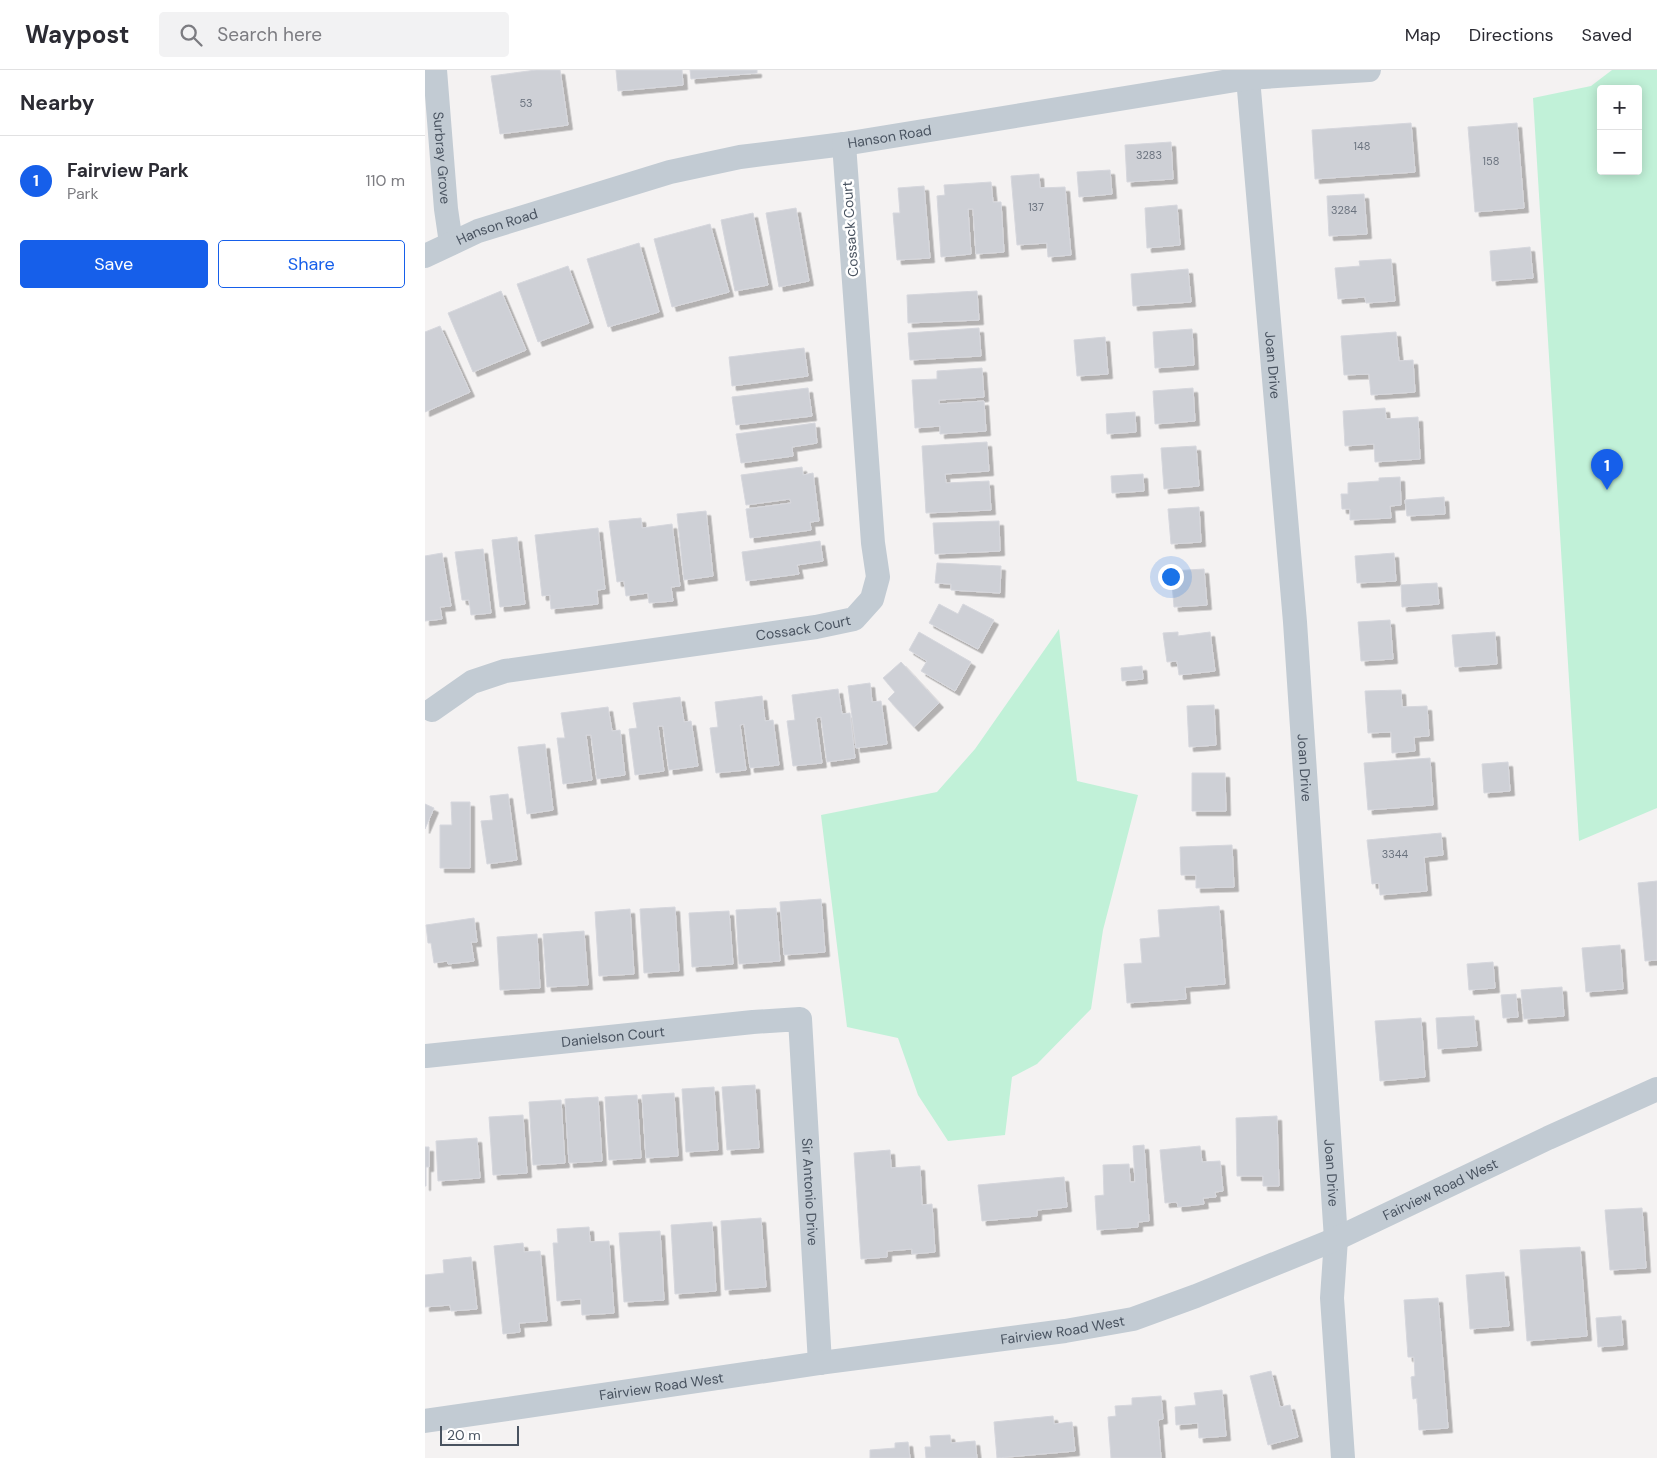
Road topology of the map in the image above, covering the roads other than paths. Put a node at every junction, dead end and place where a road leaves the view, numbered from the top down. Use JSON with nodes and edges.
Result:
{"nodes":[{"id":1,"x":435,"y":70,"type":"edge"},
{"id":2,"x":1369,"y":70,"type":"edge"},
{"id":3,"x":1249,"y":78,"type":"junction"},
{"id":4,"x":844,"y":144,"type":"junction"},
{"id":5,"x":451,"y":243,"type":"junction"},
{"id":6,"x":425,"y":256,"type":"edge"},
{"id":7,"x":433,"y":710,"type":"dead end"},
{"id":8,"x":800,"y":1019,"type":"joint"},
{"id":9,"x":426,"y":1056,"type":"edge"},
{"id":10,"x":1657,"y":1089,"type":"edge"},
{"id":11,"x":1337,"y":1239,"type":"junction"},
{"id":12,"x":820,"y":1363,"type":"junction"},
{"id":13,"x":425,"y":1421,"type":"edge"},
{"id":14,"x":1343,"y":1458,"type":"edge"}],
"edges":[{"from":1,"to":5,"type":"street","name":"Surbray Grove"},
{"from":2,"to":3,"type":"street","name":"Hanson Road"},
{"from":3,"to":4,"type":"street","name":"Hanson Road"},
{"from":3,"to":11,"type":"street","name":"Joan Drive"},
{"from":4,"to":5,"type":"street","name":"Hanson Road"},
{"from":4,"to":7,"type":"street","name":"Cossack Court"},
{"from":5,"to":6,"type":"street","name":"Hanson Road"},
{"from":8,"to":9,"type":"street","name":"Danielson Court"},
{"from":8,"to":12,"type":"street","name":"Sir Antonio Drive"},
{"from":10,"to":11,"type":"street","name":"Fairview Road West"},
{"from":11,"to":12,"type":"street","name":"Fairview Road West"},
{"from":11,"to":14,"type":"street","name":"Joan Drive"},
{"from":12,"to":13,"type":"street","name":"Fairview Road West"}]}
